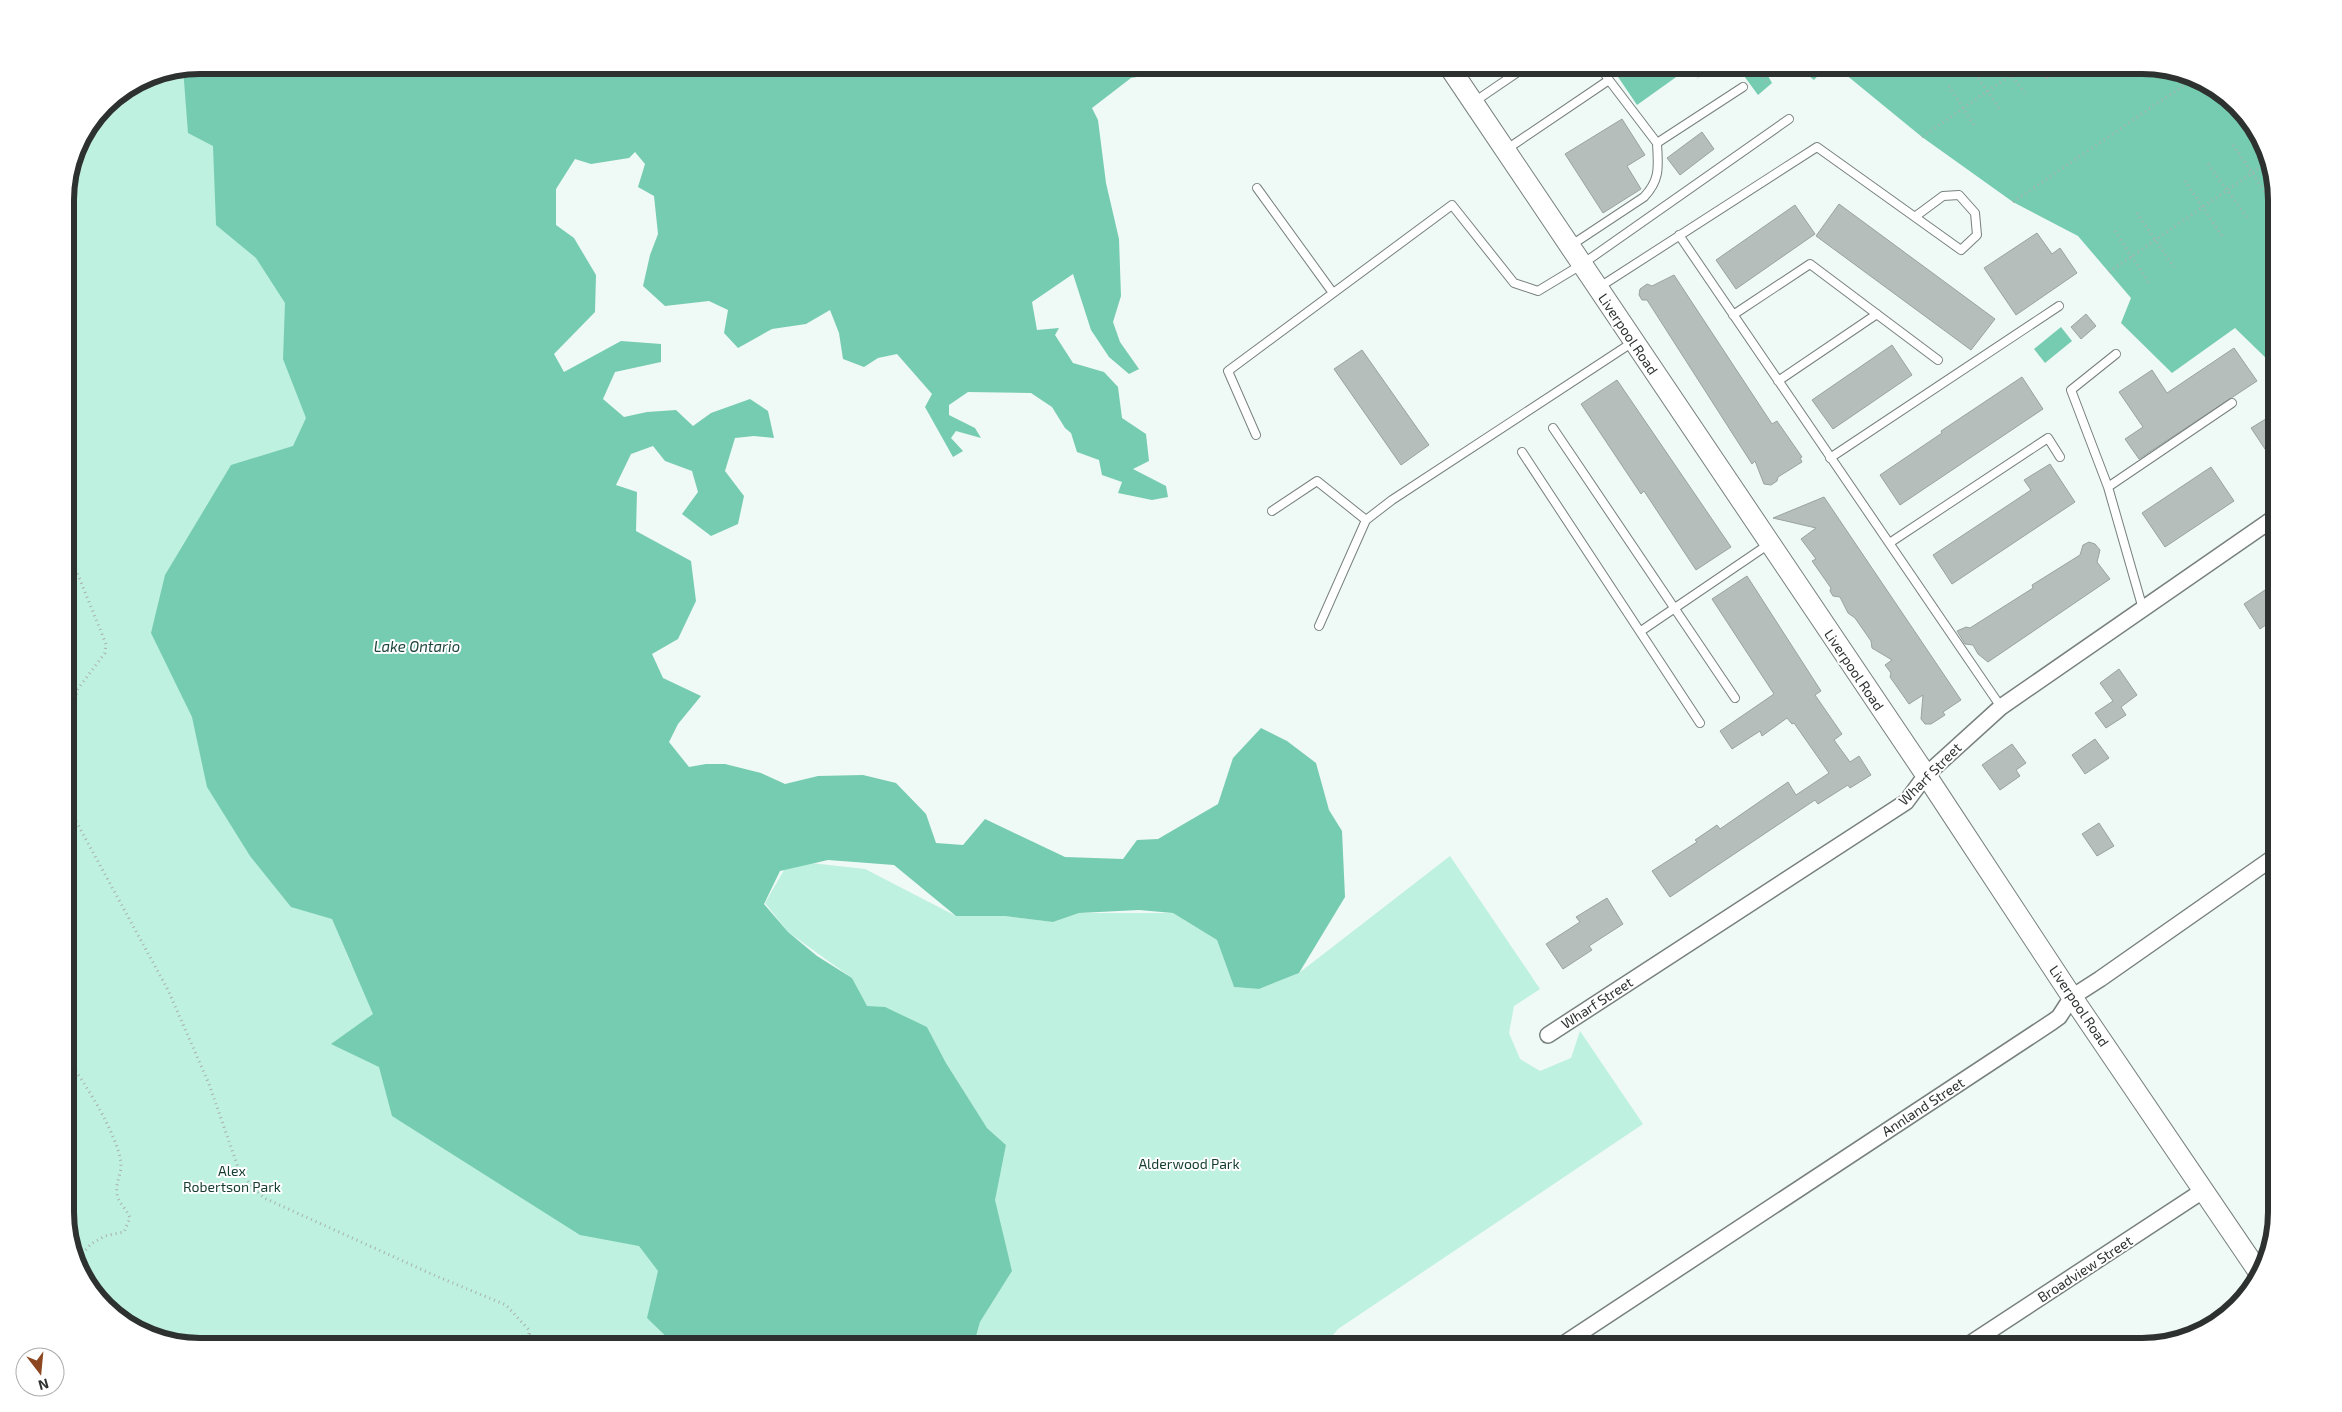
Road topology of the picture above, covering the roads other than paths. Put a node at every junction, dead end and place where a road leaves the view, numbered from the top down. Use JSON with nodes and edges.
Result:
{"nodes":[{"id":1,"x":1454,"y":74,"type":"edge"},
{"id":2,"x":1515,"y":74,"type":"edge"},
{"id":3,"x":1606,"y":74,"type":"edge"},
{"id":4,"x":1610,"y":80,"type":"junction"},
{"id":5,"x":1743,"y":87,"type":"dead end"},
{"id":6,"x":1473,"y":102,"type":"junction"},
{"id":7,"x":1790,"y":118,"type":"dead end"},
{"id":8,"x":1657,"y":143,"type":"junction"},
{"id":9,"x":1505,"y":150,"type":"junction"},
{"id":10,"x":1257,"y":188,"type":"dead end"},
{"id":11,"x":1916,"y":216,"type":"junction"},
{"id":12,"x":1679,"y":236,"type":"junction"},
{"id":13,"x":1569,"y":247,"type":"junction"},
{"id":14,"x":1581,"y":265,"type":"junction"},
{"id":15,"x":1597,"y":288,"type":"junction"},
{"id":16,"x":1333,"y":293,"type":"junction"},
{"id":17,"x":2060,"y":306,"type":"dead end"},
{"id":18,"x":1877,"y":314,"type":"junction"},
{"id":19,"x":1733,"y":315,"type":"junction"},
{"id":20,"x":1633,"y":342,"type":"junction"},
{"id":21,"x":2116,"y":354,"type":"dead end"},
{"id":22,"x":1938,"y":360,"type":"dead end"},
{"id":23,"x":1778,"y":381,"type":"junction"},
{"id":24,"x":2232,"y":403,"type":"dead end"},
{"id":25,"x":1553,"y":428,"type":"dead end"},
{"id":26,"x":1256,"y":435,"type":"dead end"},
{"id":27,"x":1522,"y":452,"type":"dead end"},
{"id":28,"x":2060,"y":457,"type":"dead end"},
{"id":29,"x":1830,"y":458,"type":"junction"},
{"id":30,"x":2108,"y":487,"type":"junction"},
{"id":31,"x":1272,"y":511,"type":"dead end"},
{"id":32,"x":1366,"y":520,"type":"junction"},
{"id":33,"x":2268,"y":522,"type":"edge"},
{"id":34,"x":1890,"y":542,"type":"junction"},
{"id":35,"x":1769,"y":544,"type":"junction"},
{"id":36,"x":1676,"y":608,"type":"junction"},
{"id":37,"x":2143,"y":609,"type":"junction"},
{"id":38,"x":1319,"y":626,"type":"dead end"},
{"id":39,"x":1641,"y":632,"type":"junction"},
{"id":40,"x":1735,"y":698,"type":"dead end"},
{"id":41,"x":2001,"y":707,"type":"junction"},
{"id":42,"x":1700,"y":724,"type":"dead end"},
{"id":43,"x":1926,"y":775,"type":"junction"},
{"id":44,"x":2268,"y":861,"type":"edge"},
{"id":45,"x":2072,"y":997,"type":"junction"},
{"id":46,"x":1548,"y":1035,"type":"dead end"},
{"id":47,"x":2204,"y":1190,"type":"junction"},
{"id":48,"x":2255,"y":1267,"type":"edge"},
{"id":49,"x":1573,"y":1338,"type":"edge"},
{"id":50,"x":1979,"y":1338,"type":"edge"}],
"edges":[{"from":1,"to":6,"type":"street","name":"Liverpool Road"},
{"from":2,"to":6,"type":"lane"},
{"from":3,"to":4,"type":"lane"},
{"from":4,"to":8,"type":"lane"},
{"from":4,"to":9,"type":"lane"},
{"from":5,"to":8,"type":"lane"},
{"from":6,"to":9,"type":"street","name":"Liverpool Road"},
{"from":7,"to":14,"type":"lane"},
{"from":8,"to":13,"type":"lane"},
{"from":9,"to":13,"type":"street","name":"Liverpool Road"},
{"from":10,"to":16,"type":"lane"},
{"from":11,"to":11,"type":"lane"},
{"from":11,"to":12,"type":"lane"},
{"from":12,"to":15,"type":"lane"},
{"from":12,"to":19,"type":"lane"},
{"from":13,"to":14,"type":"street","name":"Liverpool Road"},
{"from":14,"to":15,"type":"street","name":"Liverpool Road"},
{"from":14,"to":16,"type":"lane"},
{"from":15,"to":20,"type":"street","name":"Liverpool Road"},
{"from":16,"to":26,"type":"lane"},
{"from":17,"to":29,"type":"lane"},
{"from":18,"to":19,"type":"lane"},
{"from":18,"to":22,"type":"lane"},
{"from":18,"to":23,"type":"lane"},
{"from":19,"to":23,"type":"lane"},
{"from":20,"to":32,"type":"lane"},
{"from":20,"to":35,"type":"street","name":"Liverpool Road"},
{"from":21,"to":30,"type":"lane"},
{"from":23,"to":29,"type":"lane"},
{"from":24,"to":30,"type":"lane"},
{"from":25,"to":36,"type":"lane"},
{"from":27,"to":39,"type":"lane"},
{"from":28,"to":34,"type":"lane"},
{"from":29,"to":34,"type":"lane"},
{"from":30,"to":37,"type":"lane"},
{"from":31,"to":32,"type":"lane"},
{"from":32,"to":38,"type":"lane"},
{"from":33,"to":37,"type":"street","name":"Wharf Street"},
{"from":34,"to":41,"type":"lane"},
{"from":35,"to":36,"type":"lane"},
{"from":35,"to":43,"type":"street","name":"Liverpool Road"},
{"from":36,"to":39,"type":"lane"},
{"from":36,"to":40,"type":"lane"},
{"from":37,"to":41,"type":"street","name":"Wharf Street"},
{"from":39,"to":42,"type":"lane"},
{"from":41,"to":43,"type":"street","name":"Wharf Street"},
{"from":43,"to":45,"type":"street","name":"Liverpool Road"},
{"from":43,"to":46,"type":"street","name":"Wharf Street"},
{"from":44,"to":45,"type":"street","name":"Annland Street"},
{"from":45,"to":47,"type":"street","name":"Liverpool Road"},
{"from":45,"to":49,"type":"street","name":"Annland Street"},
{"from":47,"to":48,"type":"street","name":"Liverpool Road"},
{"from":47,"to":50,"type":"street","name":"Broadview Street"}]}
